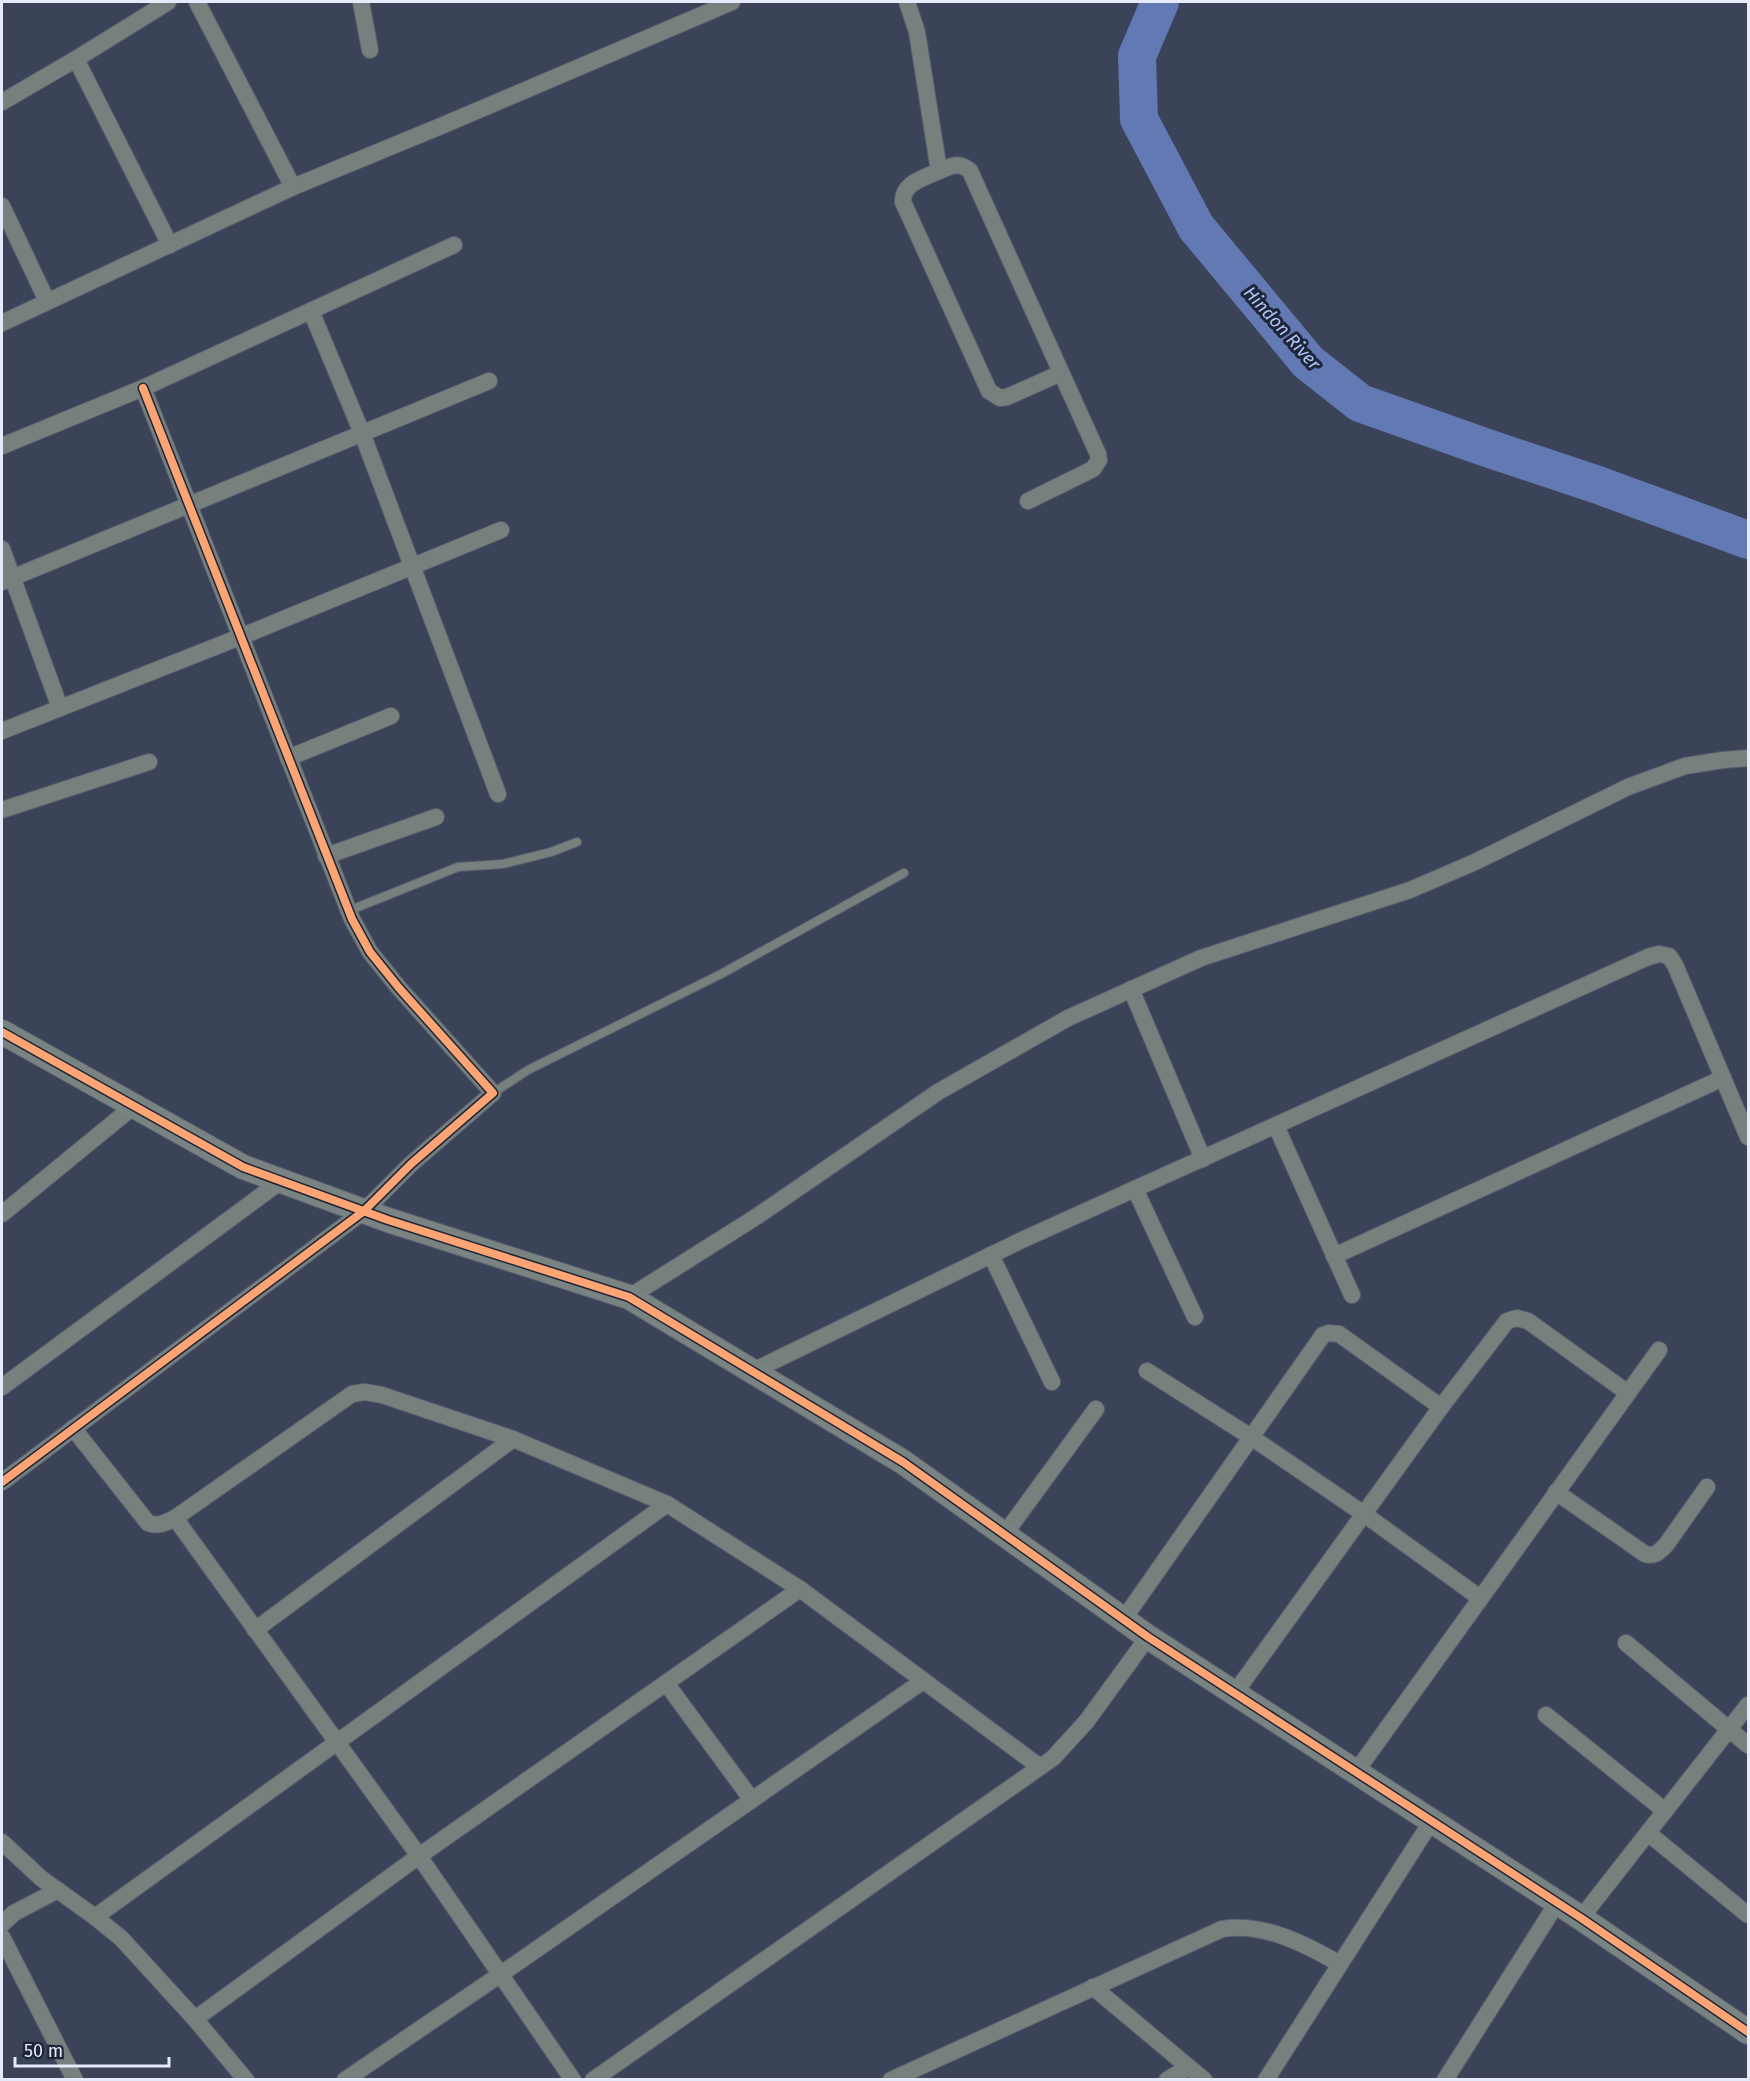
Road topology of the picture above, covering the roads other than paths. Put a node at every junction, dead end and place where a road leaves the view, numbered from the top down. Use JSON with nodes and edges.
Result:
{"nodes":[{"id":1,"x":168,"y":2,"type":"edge"},
{"id":2,"x":197,"y":2,"type":"edge"},
{"id":3,"x":361,"y":2,"type":"edge"},
{"id":4,"x":732,"y":2,"type":"edge"},
{"id":5,"x":907,"y":2,"type":"edge"},
{"id":6,"x":370,"y":50,"type":"dead end"},
{"id":7,"x":76,"y":59,"type":"junction"},
{"id":8,"x":2,"y":102,"type":"edge"},
{"id":9,"x":939,"y":171,"type":"junction"},
{"id":10,"x":293,"y":187,"type":"junction"},
{"id":11,"x":2,"y":206,"type":"edge"},
{"id":12,"x":170,"y":244,"type":"junction"},
{"id":13,"x":454,"y":245,"type":"dead end"},
{"id":14,"x":47,"y":301,"type":"junction"},
{"id":15,"x":311,"y":311,"type":"junction"},
{"id":16,"x":2,"y":323,"type":"edge"},
{"id":17,"x":1061,"y":373,"type":"junction"},
{"id":18,"x":489,"y":381,"type":"dead end"},
{"id":19,"x":143,"y":388,"type":"junction"},
{"id":20,"x":362,"y":433,"type":"junction"},
{"id":21,"x":2,"y":446,"type":"edge"},
{"id":22,"x":1028,"y":501,"type":"dead end"},
{"id":23,"x":190,"y":504,"type":"junction"},
{"id":24,"x":501,"y":530,"type":"dead end"},
{"id":25,"x":2,"y":549,"type":"edge"},
{"id":26,"x":411,"y":566,"type":"junction"},
{"id":27,"x":7,"y":579,"type":"edge"},
{"id":28,"x":240,"y":637,"type":"junction"},
{"id":29,"x":60,"y":708,"type":"junction"},
{"id":30,"x":392,"y":716,"type":"dead end"},
{"id":31,"x":2,"y":731,"type":"edge"},
{"id":32,"x":288,"y":758,"type":"junction"},
{"id":33,"x":1749,"y":758,"type":"edge"},
{"id":34,"x":149,"y":762,"type":"dead end"},
{"id":35,"x":498,"y":794,"type":"dead end"},
{"id":36,"x":2,"y":810,"type":"edge"},
{"id":37,"x":436,"y":817,"type":"dead end"},
{"id":38,"x":576,"y":842,"type":"dead end"},
{"id":39,"x":326,"y":856,"type":"junction"},
{"id":40,"x":904,"y":873,"type":"dead end"},
{"id":41,"x":348,"y":911,"type":"junction"},
{"id":42,"x":1131,"y":989,"type":"junction"},
{"id":43,"x":2,"y":1032,"type":"edge"},
{"id":44,"x":1723,"y":1078,"type":"junction"},
{"id":45,"x":493,"y":1093,"type":"junction"},
{"id":46,"x":134,"y":1106,"type":"junction"},
{"id":47,"x":1276,"y":1126,"type":"junction"},
{"id":48,"x":1749,"y":1137,"type":"edge"},
{"id":49,"x":1203,"y":1159,"type":"junction"},
{"id":50,"x":281,"y":1180,"type":"junction"},
{"id":51,"x":1135,"y":1189,"type":"junction"},
{"id":52,"x":364,"y":1211,"type":"junction"},
{"id":53,"x":2,"y":1214,"type":"edge"},
{"id":54,"x":991,"y":1255,"type":"junction"},
{"id":55,"x":1334,"y":1256,"type":"junction"},
{"id":56,"x":1352,"y":1295,"type":"dead end"},
{"id":57,"x":629,"y":1296,"type":"junction"},
{"id":58,"x":1196,"y":1317,"type":"dead end"},
{"id":59,"x":1659,"y":1350,"type":"dead end"},
{"id":60,"x":753,"y":1371,"type":"junction"},
{"id":61,"x":1147,"y":1371,"type":"dead end"},
{"id":62,"x":1052,"y":1383,"type":"dead end"},
{"id":63,"x":2,"y":1387,"type":"edge"},
{"id":64,"x":1628,"y":1393,"type":"junction"},
{"id":65,"x":1441,"y":1407,"type":"junction"},
{"id":66,"x":1096,"y":1409,"type":"dead end"},
{"id":67,"x":73,"y":1428,"type":"junction"},
{"id":68,"x":1251,"y":1437,"type":"junction"},
{"id":69,"x":513,"y":1439,"type":"junction"},
{"id":70,"x":2,"y":1482,"type":"edge"},
{"id":71,"x":1707,"y":1487,"type":"dead end"},
{"id":72,"x":1556,"y":1492,"type":"junction"},
{"id":73,"x":667,"y":1504,"type":"junction"},
{"id":74,"x":1364,"y":1514,"type":"junction"},
{"id":75,"x":175,"y":1518,"type":"junction"},
{"id":76,"x":1004,"y":1535,"type":"junction"},
{"id":77,"x":800,"y":1589,"type":"junction"},
{"id":78,"x":1480,"y":1598,"type":"junction"},
{"id":79,"x":1123,"y":1620,"type":"junction"},
{"id":80,"x":255,"y":1630,"type":"junction"},
{"id":81,"x":1148,"y":1637,"type":"junction"},
{"id":82,"x":1626,"y":1643,"type":"dead end"},
{"id":83,"x":923,"y":1681,"type":"junction"},
{"id":84,"x":666,"y":1683,"type":"junction"},
{"id":85,"x":1234,"y":1694,"type":"junction"},
{"id":86,"x":1749,"y":1706,"type":"edge"},
{"id":87,"x":1546,"y":1715,"type":"dead end"},
{"id":88,"x":1730,"y":1729,"type":"junction"},
{"id":89,"x":335,"y":1743,"type":"junction"},
{"id":90,"x":1749,"y":1745,"type":"edge"},
{"id":91,"x":1040,"y":1767,"type":"junction"},
{"id":92,"x":1354,"y":1773,"type":"junction"},
{"id":93,"x":752,"y":1800,"type":"junction"},
{"id":94,"x":1665,"y":1811,"type":"junction"},
{"id":95,"x":1431,"y":1822,"type":"junction"},
{"id":96,"x":1648,"y":1833,"type":"junction"},
{"id":97,"x":2,"y":1842,"type":"edge"},
{"id":98,"x":419,"y":1856,"type":"junction"},
{"id":99,"x":58,"y":1890,"type":"junction"},
{"id":100,"x":1557,"y":1903,"type":"junction"},
{"id":101,"x":1749,"y":1915,"type":"edge"},
{"id":102,"x":95,"y":1917,"type":"junction"},
{"id":103,"x":1581,"y":1918,"type":"junction"},
{"id":104,"x":2,"y":1924,"type":"edge"},
{"id":105,"x":2,"y":1937,"type":"edge"},
{"id":106,"x":1340,"y":1964,"type":"junction"},
{"id":107,"x":501,"y":1974,"type":"junction"},
{"id":108,"x":1093,"y":1987,"type":"junction"},
{"id":109,"x":195,"y":2019,"type":"junction"},
{"id":110,"x":1749,"y":2032,"type":"edge"},
{"id":111,"x":1188,"y":2067,"type":"junction"},
{"id":112,"x":75,"y":2079,"type":"edge"},
{"id":113,"x":246,"y":2079,"type":"edge"},
{"id":114,"x":345,"y":2079,"type":"edge"},
{"id":115,"x":573,"y":2079,"type":"edge"},
{"id":116,"x":593,"y":2079,"type":"edge"},
{"id":117,"x":891,"y":2079,"type":"edge"},
{"id":118,"x":1167,"y":2079,"type":"edge"},
{"id":119,"x":1204,"y":2079,"type":"edge"},
{"id":120,"x":1266,"y":2079,"type":"edge"},
{"id":121,"x":1445,"y":2079,"type":"edge"}],
"edges":[{"from":1,"to":7,"type":"street"},
{"from":2,"to":10,"type":"street"},
{"from":3,"to":6,"type":"street"},
{"from":4,"to":10,"type":"street"},
{"from":5,"to":9,"type":"street"},
{"from":7,"to":8,"type":"street"},
{"from":7,"to":12,"type":"street"},
{"from":9,"to":17,"type":"street"},
{"from":9,"to":17,"type":"street"},
{"from":10,"to":12,"type":"street"},
{"from":11,"to":14,"type":"street"},
{"from":12,"to":14,"type":"street"},
{"from":13,"to":15,"type":"street"},
{"from":14,"to":16,"type":"street"},
{"from":15,"to":19,"type":"street"},
{"from":15,"to":20,"type":"street"},
{"from":17,"to":22,"type":"street"},
{"from":18,"to":20,"type":"street"},
{"from":19,"to":21,"type":"street"},
{"from":19,"to":23,"type":"street"},
{"from":20,"to":23,"type":"street"},
{"from":20,"to":26,"type":"street"},
{"from":23,"to":27,"type":"street"},
{"from":23,"to":28,"type":"street"},
{"from":24,"to":26,"type":"street"},
{"from":25,"to":27,"type":"street"},
{"from":26,"to":28,"type":"street"},
{"from":26,"to":35,"type":"street"},
{"from":27,"to":29,"type":"street"},
{"from":28,"to":29,"type":"street"},
{"from":28,"to":32,"type":"street"},
{"from":29,"to":31,"type":"street"},
{"from":30,"to":32,"type":"street"},
{"from":32,"to":39,"type":"street"},
{"from":33,"to":42,"type":"street"},
{"from":34,"to":36,"type":"street"},
{"from":37,"to":39,"type":"street"},
{"from":38,"to":41,"type":"lane"},
{"from":39,"to":41,"type":"street"},
{"from":40,"to":45,"type":"lane"},
{"from":41,"to":45,"type":"street"},
{"from":42,"to":49,"type":"street"},
{"from":42,"to":57,"type":"street"},
{"from":43,"to":46,"type":"street"},
{"from":44,"to":47,"type":"street"},
{"from":44,"to":48,"type":"street"},
{"from":44,"to":55,"type":"street"},
{"from":45,"to":52,"type":"street"},
{"from":46,"to":50,"type":"street"},
{"from":46,"to":53,"type":"street"},
{"from":47,"to":49,"type":"street"},
{"from":47,"to":55,"type":"street"},
{"from":49,"to":51,"type":"street"},
{"from":50,"to":52,"type":"street"},
{"from":50,"to":63,"type":"street"},
{"from":51,"to":54,"type":"street"},
{"from":51,"to":58,"type":"street"},
{"from":52,"to":57,"type":"street"},
{"from":52,"to":67,"type":"street"},
{"from":54,"to":60,"type":"street"},
{"from":54,"to":62,"type":"street"},
{"from":55,"to":56,"type":"street"},
{"from":57,"to":60,"type":"street"},
{"from":59,"to":64,"type":"street"},
{"from":60,"to":76,"type":"street"},
{"from":61,"to":68,"type":"street"},
{"from":64,"to":65,"type":"street"},
{"from":64,"to":72,"type":"street"},
{"from":65,"to":68,"type":"street"},
{"from":65,"to":74,"type":"street"},
{"from":66,"to":76,"type":"street"},
{"from":67,"to":70,"type":"street"},
{"from":67,"to":75,"type":"street"},
{"from":68,"to":74,"type":"street"},
{"from":68,"to":79,"type":"street"},
{"from":69,"to":73,"type":"street"},
{"from":69,"to":75,"type":"street"},
{"from":69,"to":80,"type":"street"},
{"from":71,"to":72,"type":"street"},
{"from":72,"to":78,"type":"street"},
{"from":73,"to":77,"type":"street"},
{"from":73,"to":89,"type":"street"},
{"from":74,"to":78,"type":"street"},
{"from":74,"to":85,"type":"street"},
{"from":75,"to":80,"type":"street"},
{"from":76,"to":79,"type":"street"},
{"from":77,"to":83,"type":"street"},
{"from":77,"to":84,"type":"street"},
{"from":78,"to":92,"type":"street"},
{"from":79,"to":81,"type":"street"},
{"from":80,"to":89,"type":"street"},
{"from":81,"to":85,"type":"street"},
{"from":81,"to":91,"type":"street"},
{"from":82,"to":88,"type":"street"},
{"from":83,"to":91,"type":"street"},
{"from":83,"to":93,"type":"street"},
{"from":84,"to":93,"type":"street"},
{"from":84,"to":98,"type":"street"},
{"from":85,"to":92,"type":"street"},
{"from":86,"to":88,"type":"street"},
{"from":87,"to":94,"type":"street"},
{"from":88,"to":90,"type":"street"},
{"from":88,"to":94,"type":"street"},
{"from":89,"to":98,"type":"street"},
{"from":89,"to":102,"type":"street"},
{"from":91,"to":116,"type":"street"},
{"from":92,"to":95,"type":"street"},
{"from":93,"to":107,"type":"street"},
{"from":94,"to":96,"type":"street"},
{"from":95,"to":100,"type":"street"},
{"from":95,"to":106,"type":"street"},
{"from":96,"to":101,"type":"street"},
{"from":96,"to":103,"type":"street"},
{"from":97,"to":99,"type":"street"},
{"from":98,"to":107,"type":"street"},
{"from":98,"to":109,"type":"street"},
{"from":99,"to":102,"type":"street"},
{"from":99,"to":104,"type":"street"},
{"from":100,"to":103,"type":"street"},
{"from":100,"to":121,"type":"street"},
{"from":102,"to":109,"type":"street"},
{"from":103,"to":110,"type":"street"},
{"from":105,"to":112,"type":"street"},
{"from":106,"to":108,"type":"street"},
{"from":106,"to":120,"type":"street"},
{"from":107,"to":114,"type":"street"},
{"from":107,"to":115,"type":"street"},
{"from":108,"to":111,"type":"street"},
{"from":108,"to":117,"type":"street"},
{"from":109,"to":113,"type":"street"},
{"from":111,"to":118,"type":"street"},
{"from":111,"to":119,"type":"street"}]}
